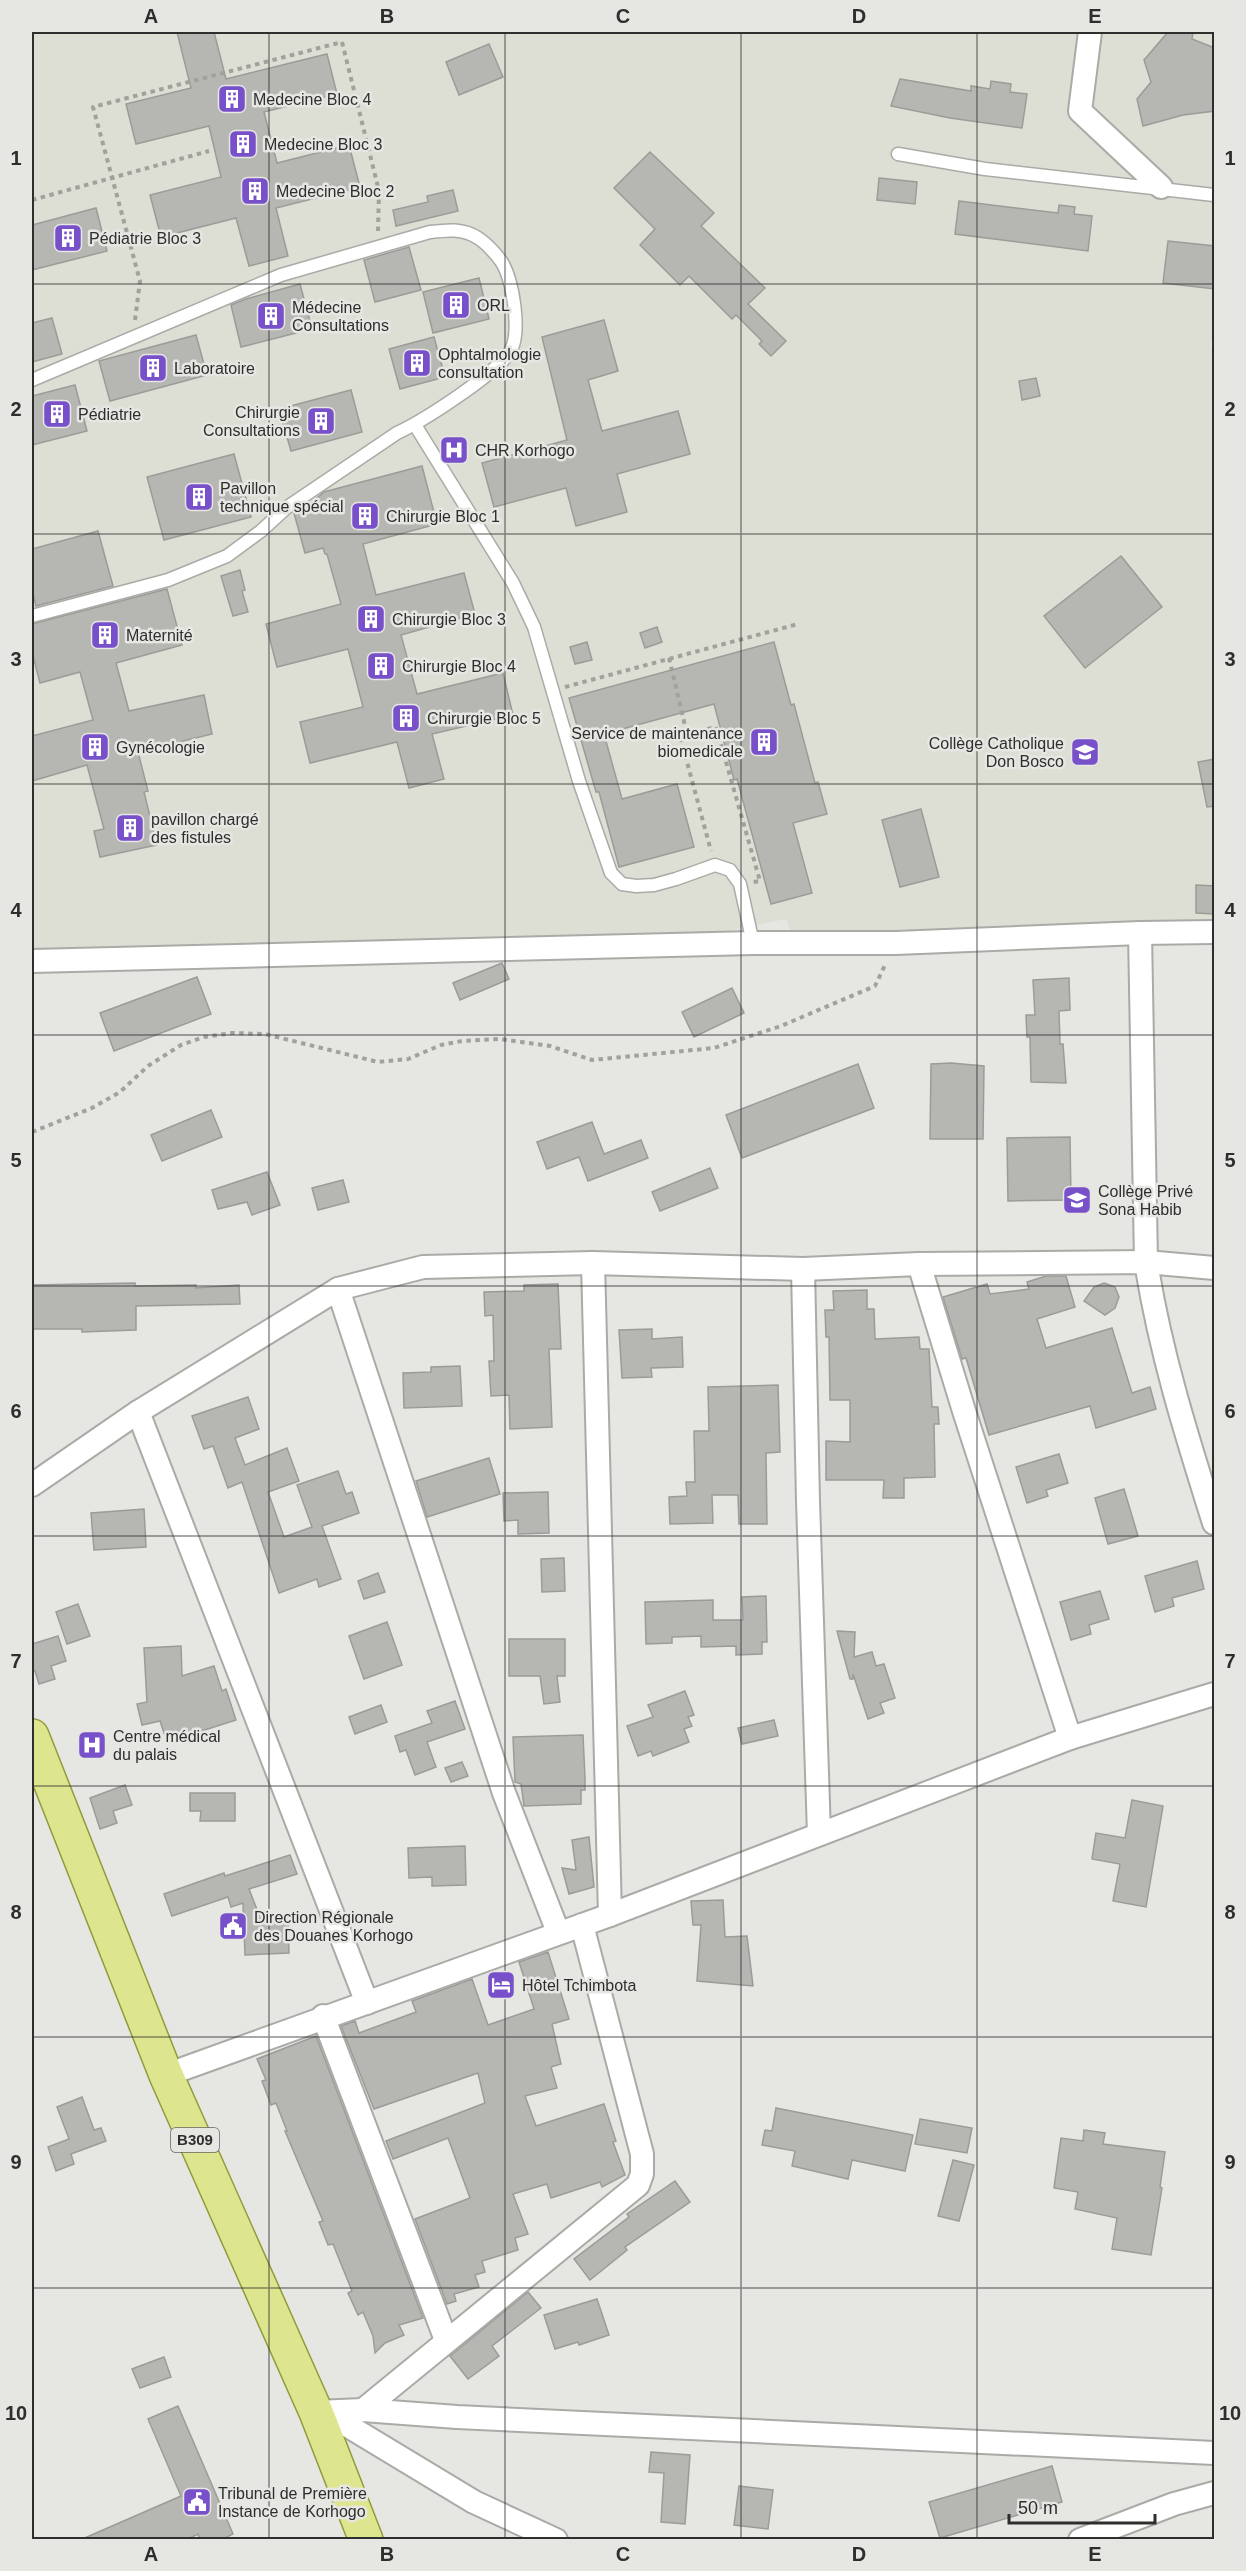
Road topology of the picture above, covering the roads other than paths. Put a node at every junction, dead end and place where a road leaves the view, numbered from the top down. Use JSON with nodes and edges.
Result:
{"nodes":[{"id":1,"x":1090,"y":32,"type":"edge"},
{"id":2,"x":898,"y":154,"type":"dead end"},
{"id":3,"x":1161,"y":187,"type":"junction"},
{"id":4,"x":1215,"y":195,"type":"edge"},
{"id":5,"x":32,"y":380,"type":"edge"},
{"id":6,"x":415,"y":425,"type":"junction"},
{"id":7,"x":32,"y":616,"type":"edge"},
{"id":8,"x":1215,"y":932,"type":"edge"},
{"id":9,"x":1140,"y":933,"type":"junction"},
{"id":10,"x":753,"y":943,"type":"junction"},
{"id":11,"x":32,"y":961,"type":"edge"},
{"id":12,"x":1146,"y":1262,"type":"junction"},
{"id":13,"x":593,"y":1263,"type":"junction"},
{"id":14,"x":919,"y":1264,"type":"junction"},
{"id":15,"x":1215,"y":1268,"type":"edge"},
{"id":16,"x":803,"y":1269,"type":"junction"},
{"id":17,"x":338,"y":1289,"type":"junction"},
{"id":18,"x":138,"y":1412,"type":"junction"},
{"id":19,"x":32,"y":1485,"type":"edge"},
{"id":20,"x":1215,"y":1523,"type":"edge"},
{"id":21,"x":1215,"y":1694,"type":"edge"},
{"id":22,"x":32,"y":1736,"type":"edge"},
{"id":23,"x":1070,"y":1738,"type":"junction"},
{"id":24,"x":41,"y":1787,"type":"edge"},
{"id":25,"x":819,"y":1834,"type":"junction"},
{"id":26,"x":610,"y":1915,"type":"junction"},
{"id":27,"x":582,"y":1925,"type":"junction"},
{"id":28,"x":558,"y":1932,"type":"junction"},
{"id":29,"x":367,"y":2003,"type":"junction"},
{"id":30,"x":323,"y":2016,"type":"junction"},
{"id":31,"x":166,"y":2075,"type":"junction"},
{"id":32,"x":446,"y":2340,"type":"junction"},
{"id":33,"x":363,"y":2409,"type":"junction"},
{"id":34,"x":321,"y":2412,"type":"junction"},
{"id":35,"x":1215,"y":2453,"type":"edge"},
{"id":36,"x":1215,"y":2493,"type":"edge"},
{"id":37,"x":366,"y":2540,"type":"edge"},
{"id":38,"x":556,"y":2540,"type":"edge"},
{"id":39,"x":1080,"y":2540,"type":"edge"}],
"edges":[{"from":1,"to":3,"type":"street"},
{"from":2,"to":3,"type":"lane"},
{"from":3,"to":4,"type":"lane"},
{"from":5,"to":6,"type":"lane"},
{"from":6,"to":7,"type":"lane"},
{"from":6,"to":10,"type":"lane"},
{"from":8,"to":9,"type":"street"},
{"from":9,"to":10,"type":"street"},
{"from":9,"to":12,"type":"street"},
{"from":10,"to":11,"type":"street"},
{"from":12,"to":14,"type":"street"},
{"from":12,"to":15,"type":"street"},
{"from":12,"to":20,"type":"street"},
{"from":13,"to":16,"type":"street"},
{"from":13,"to":17,"type":"street"},
{"from":13,"to":26,"type":"street"},
{"from":14,"to":16,"type":"street"},
{"from":14,"to":23,"type":"street"},
{"from":16,"to":25,"type":"street"},
{"from":17,"to":18,"type":"street"},
{"from":17,"to":28,"type":"street"},
{"from":18,"to":19,"type":"street"},
{"from":18,"to":29,"type":"street"},
{"from":21,"to":23,"type":"street"},
{"from":22,"to":24,"type":"main road","number":"B309"},
{"from":23,"to":25,"type":"street"},
{"from":24,"to":31,"type":"main road","number":"B309"},
{"from":25,"to":26,"type":"street"},
{"from":26,"to":27,"type":"street"},
{"from":27,"to":28,"type":"street"},
{"from":27,"to":32,"type":"street"},
{"from":28,"to":29,"type":"street"},
{"from":29,"to":30,"type":"street"},
{"from":30,"to":31,"type":"street"},
{"from":30,"to":32,"type":"street"},
{"from":31,"to":34,"type":"main road","number":"B309"},
{"from":32,"to":33,"type":"street"},
{"from":33,"to":34,"type":"street"},
{"from":33,"to":35,"type":"street"},
{"from":34,"to":37,"type":"main road","number":"B309"},
{"from":34,"to":38,"type":"street"},
{"from":36,"to":39,"type":"street"}]}
